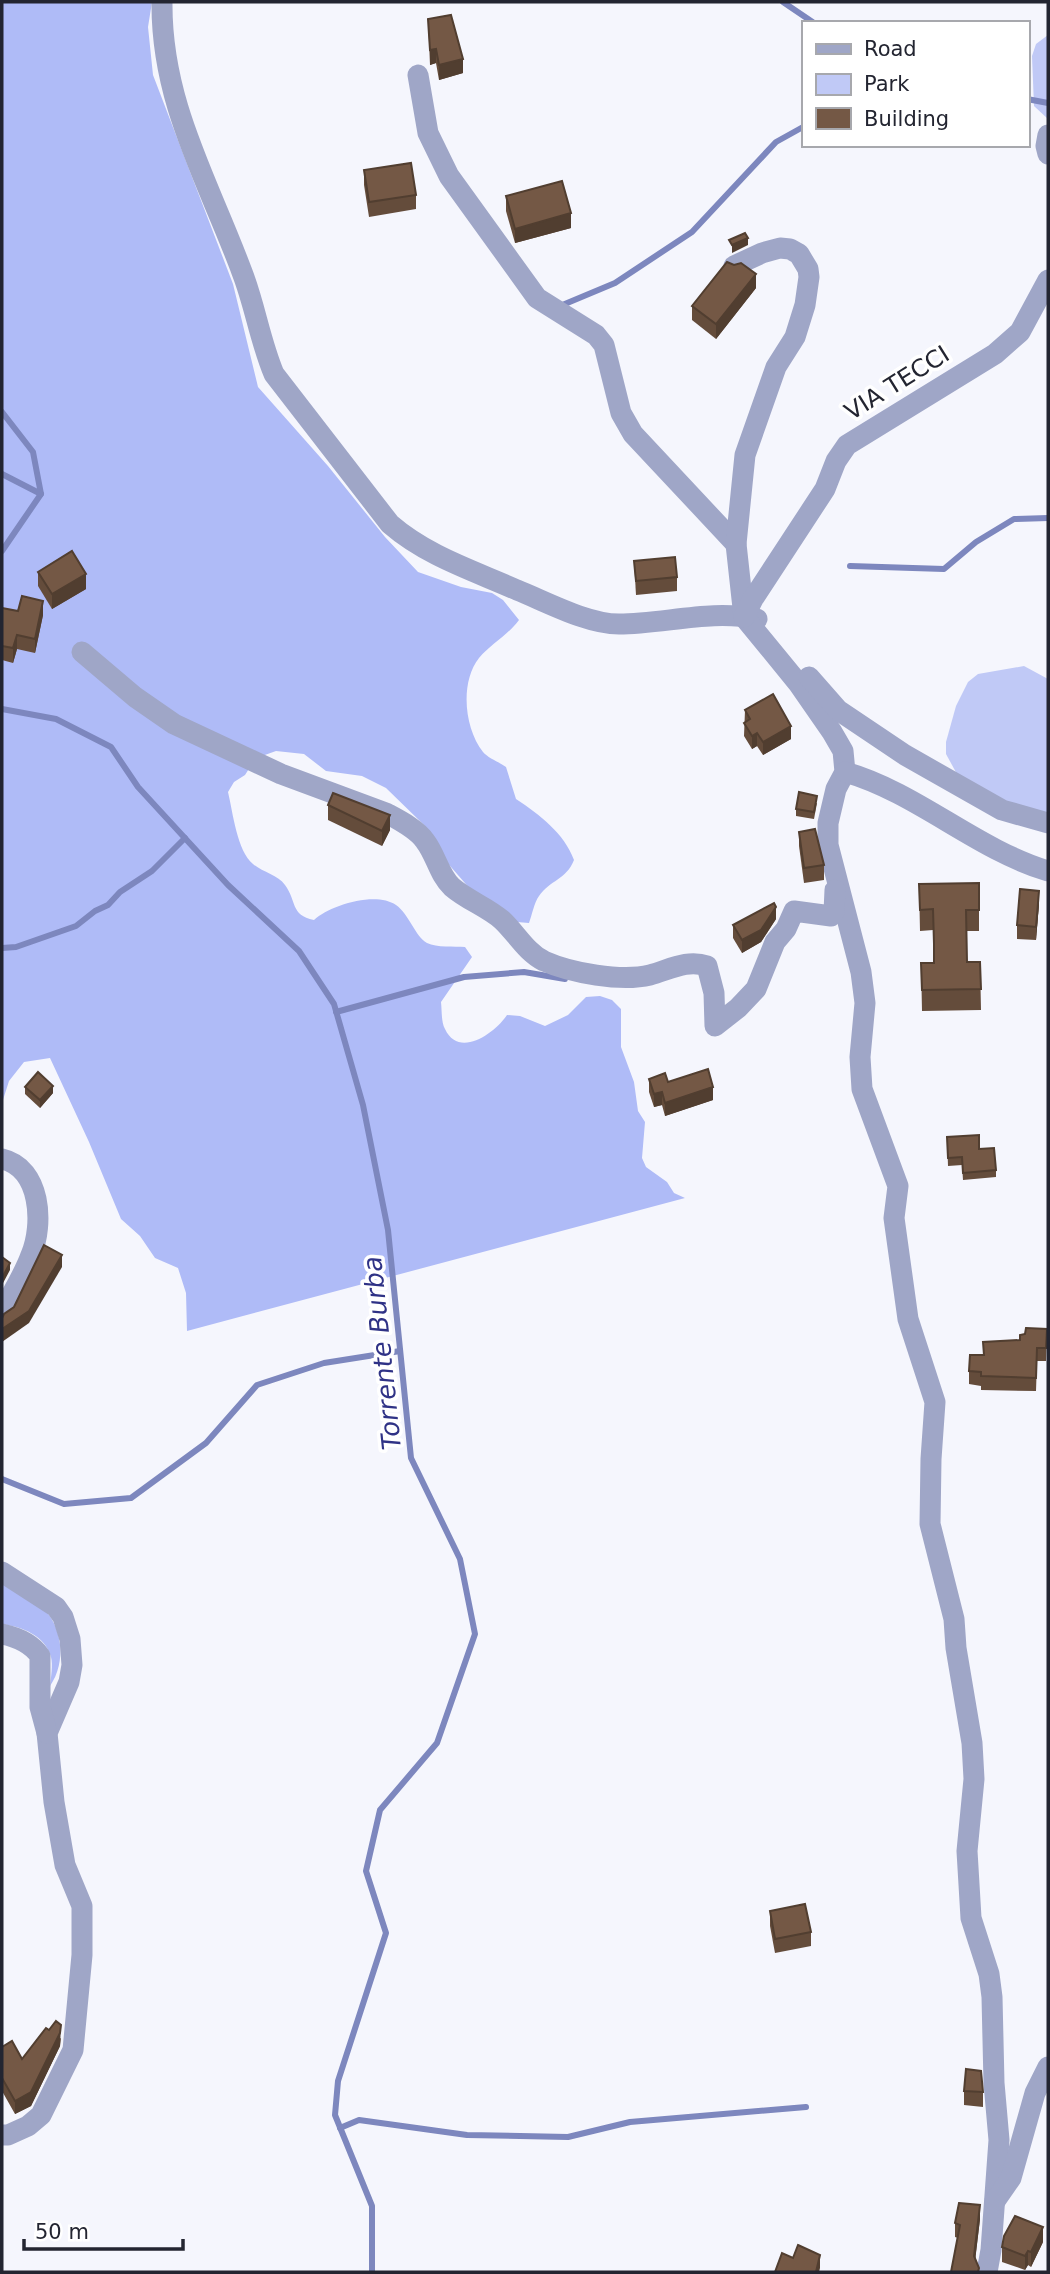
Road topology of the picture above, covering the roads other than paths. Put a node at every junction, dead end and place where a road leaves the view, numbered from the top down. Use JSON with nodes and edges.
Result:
{"nodes":[{"id":1,"x":162,"y":2,"type":"edge"},
{"id":2,"x":418,"y":75,"type":"dead end"},
{"id":3,"x":1048,"y":135,"type":"edge"},
{"id":4,"x":1048,"y":154,"type":"edge"},
{"id":5,"x":734,"y":266,"type":"edge"},
{"id":6,"x":1048,"y":280,"type":"edge"},
{"id":7,"x":736,"y":544,"type":"junction"},
{"id":8,"x":744,"y":617,"type":"junction"},
{"id":9,"x":82,"y":652,"type":"dead end"},
{"id":10,"x":845,"y":772,"type":"junction"},
{"id":11,"x":1048,"y":823,"type":"edge"},
{"id":12,"x":1048,"y":871,"type":"edge"},
{"id":13,"x":836,"y":880,"type":"junction"},
{"id":14,"x":2,"y":1159,"type":"edge"},
{"id":15,"x":2,"y":1313,"type":"edge"},
{"id":16,"x":2,"y":1573,"type":"edge"},
{"id":17,"x":2,"y":1634,"type":"edge"},
{"id":18,"x":47,"y":1733,"type":"junction"},
{"id":19,"x":1048,"y":2067,"type":"edge"},
{"id":20,"x":2,"y":2135,"type":"edge"},
{"id":21,"x":995,"y":2201,"type":"junction"},
{"id":22,"x":987,"y":2272,"type":"edge"}],
"edges":[{"from":1,"to":8,"type":"street"},
{"from":2,"to":7,"type":"street"},
{"from":3,"to":4,"type":"street"},
{"from":5,"to":7,"type":"street"},
{"from":6,"to":8,"type":"street","name":"VIA TECCI"},
{"from":7,"to":8,"type":"street"},
{"from":8,"to":10,"type":"street"},
{"from":8,"to":11,"type":"street"},
{"from":9,"to":13,"type":"street"},
{"from":10,"to":12,"type":"street"},
{"from":10,"to":13,"type":"street"},
{"from":13,"to":21,"type":"street"},
{"from":14,"to":15,"type":"street"},
{"from":16,"to":18,"type":"street"},
{"from":17,"to":18,"type":"street"},
{"from":18,"to":20,"type":"street"},
{"from":19,"to":21,"type":"street"},
{"from":21,"to":22,"type":"street"}]}
